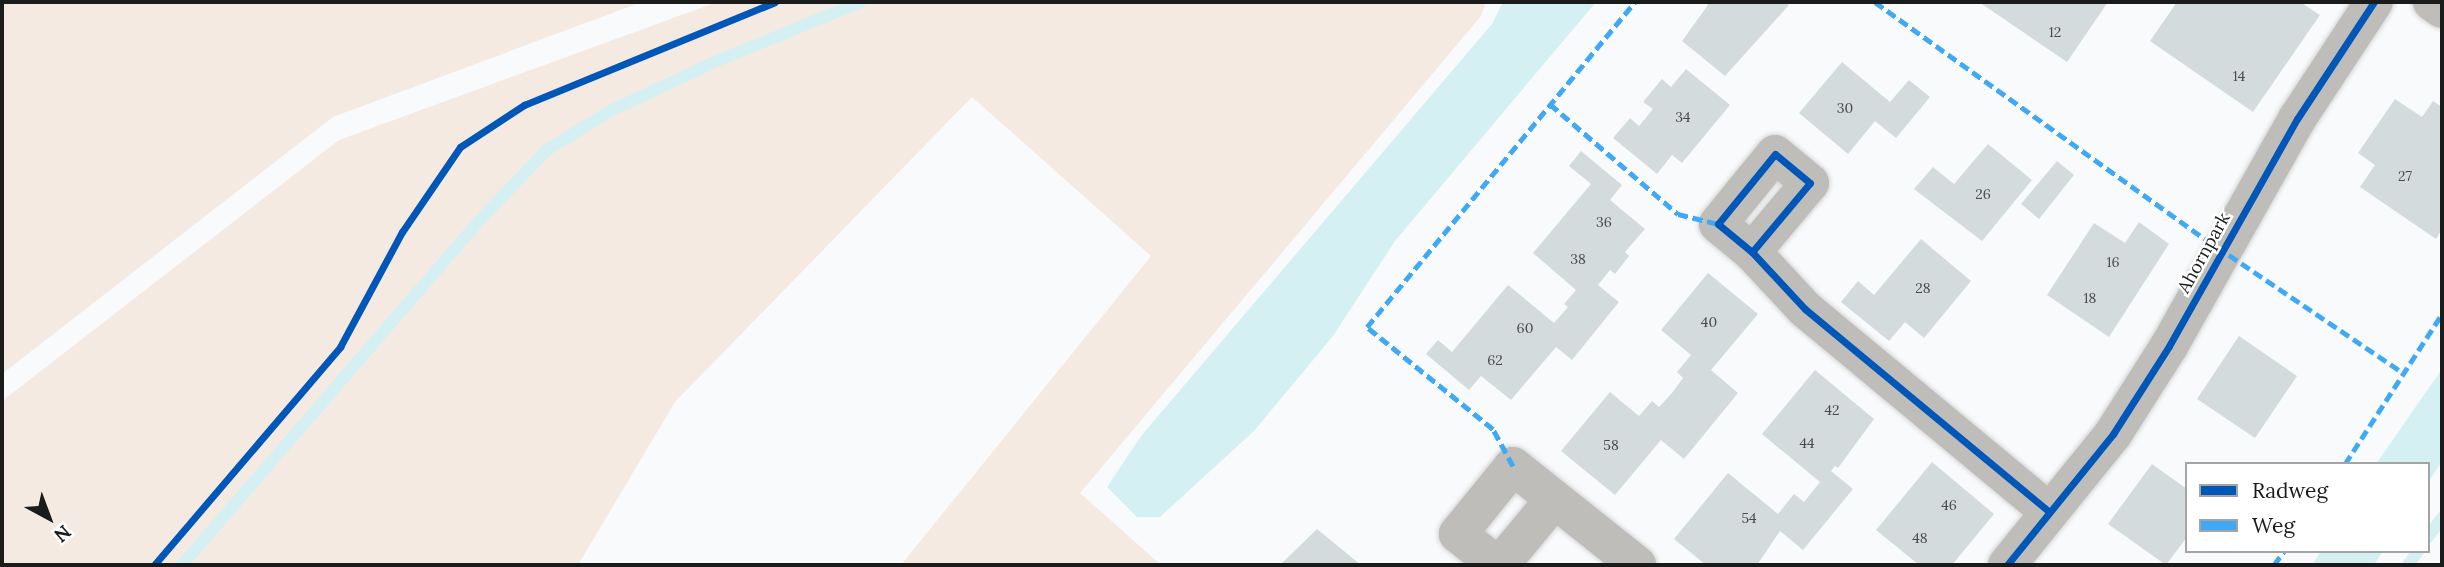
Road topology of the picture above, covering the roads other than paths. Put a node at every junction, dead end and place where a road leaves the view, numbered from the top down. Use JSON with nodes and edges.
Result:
{"nodes":[{"id":1,"x":2374,"y":2,"type":"edge"},
{"id":2,"x":2432,"y":2,"type":"edge"},
{"id":3,"x":2442,"y":9,"type":"edge"},
{"id":4,"x":1752,"y":252,"type":"dead end"},
{"id":5,"x":1554,"y":500,"type":"junction"},
{"id":6,"x":2048,"y":511,"type":"junction"},
{"id":7,"x":1498,"y":565,"type":"edge"},
{"id":8,"x":1637,"y":565,"type":"edge"},
{"id":9,"x":2007,"y":565,"type":"edge"}],
"edges":[{"from":1,"to":6,"type":"street","name":"Ahornpark"},
{"from":2,"to":3,"type":"street"},
{"from":4,"to":6,"type":"street"},
{"from":5,"to":7,"type":"street"},
{"from":5,"to":7,"type":"street"},
{"from":5,"to":8,"type":"street"},
{"from":6,"to":9,"type":"street","name":"Ahornpark"}]}
